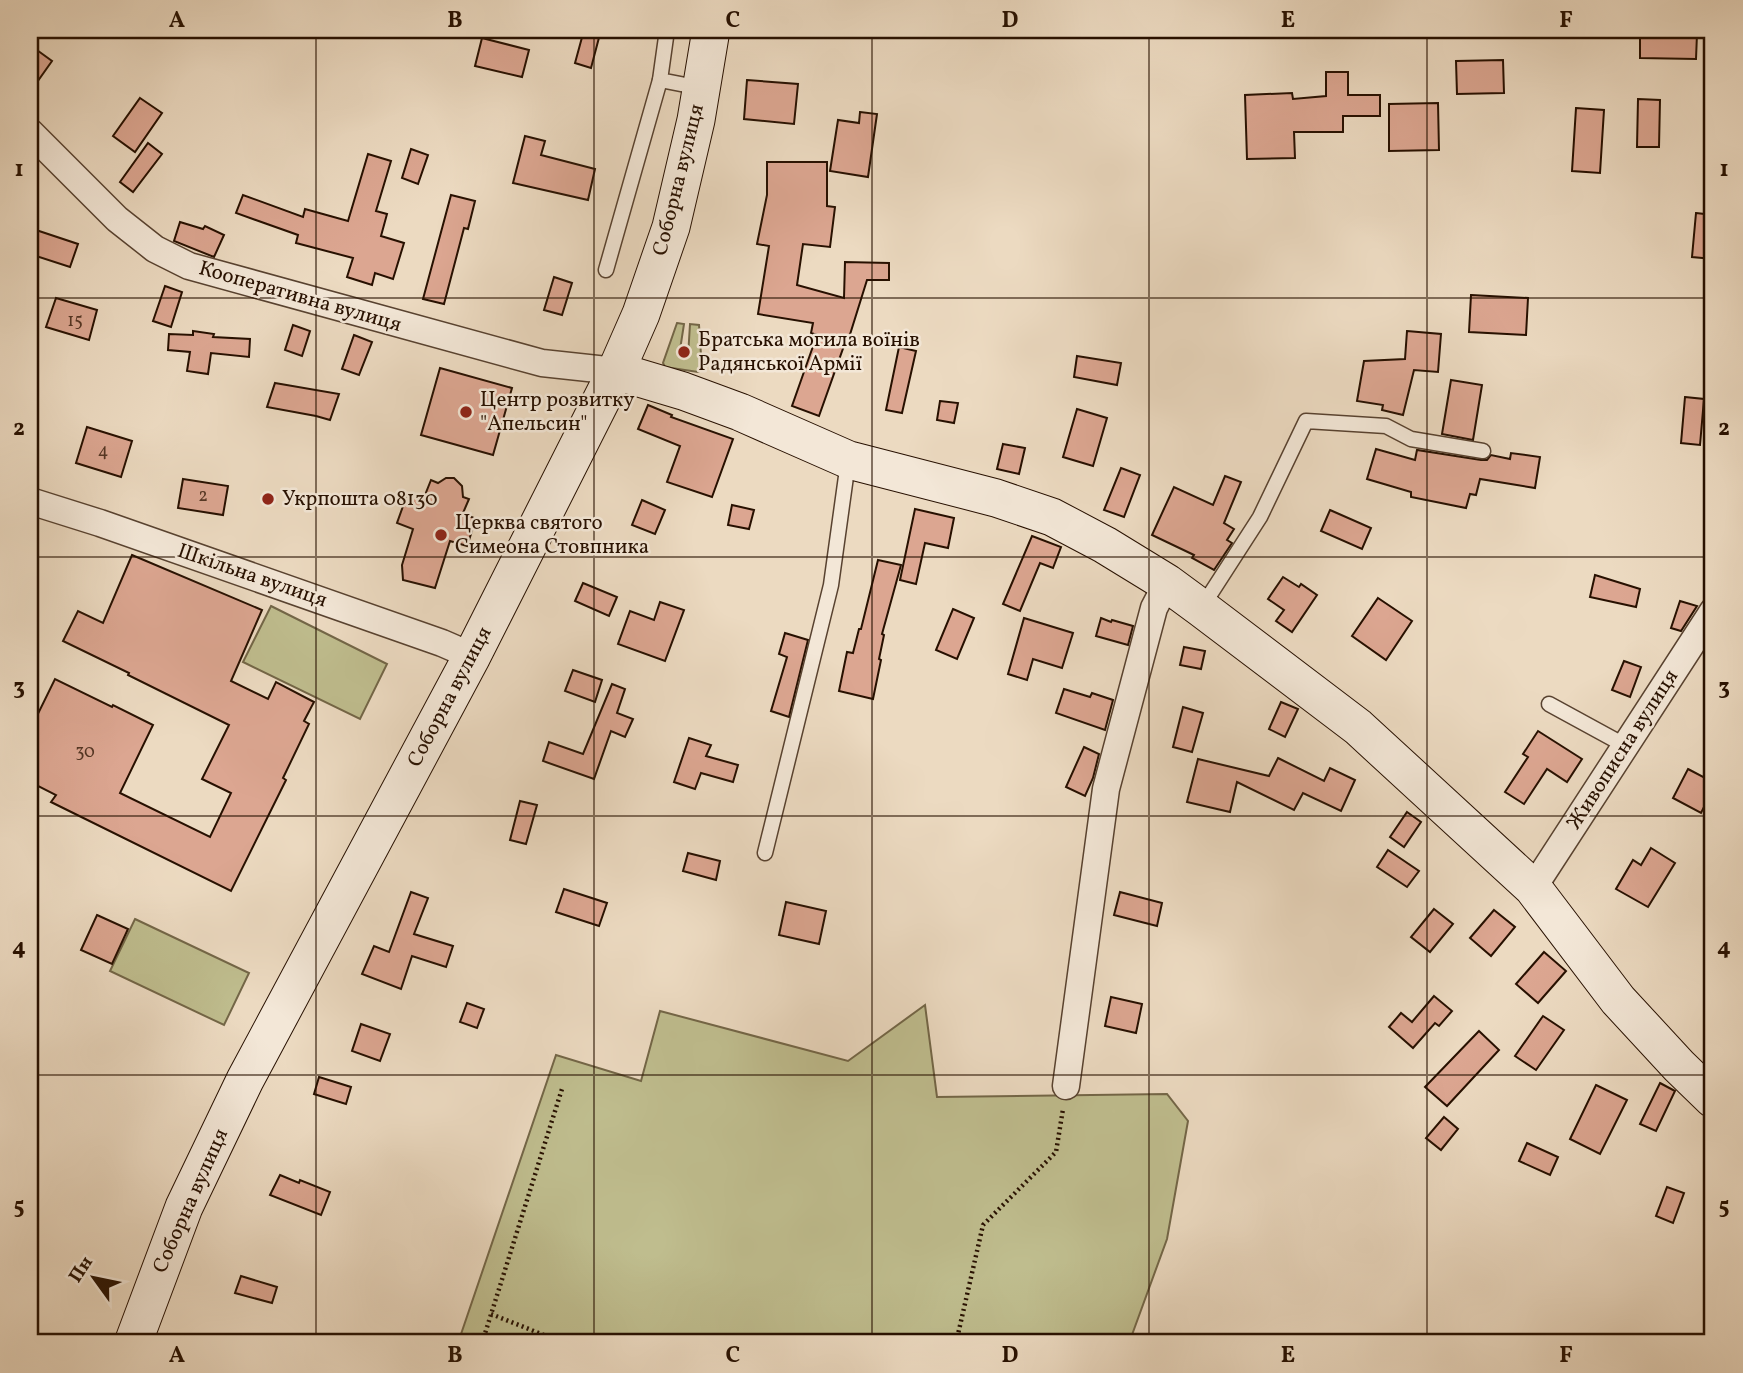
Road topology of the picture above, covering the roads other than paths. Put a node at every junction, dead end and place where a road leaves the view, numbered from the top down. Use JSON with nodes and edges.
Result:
{"nodes":[{"id":1,"x":667,"y":30,"type":"edge"},
{"id":2,"x":711,"y":30,"type":"edge"},
{"id":3,"x":660,"y":80,"type":"junction"},
{"id":4,"x":702,"y":88,"type":"junction"},
{"id":5,"x":30,"y":132,"type":"edge"},
{"id":6,"x":606,"y":270,"type":"dead end"},
{"id":7,"x":616,"y":370,"type":"junction"},
{"id":8,"x":1483,"y":451,"type":"dead end"},
{"id":9,"x":849,"y":460,"type":"junction"},
{"id":10,"x":30,"y":501,"type":"edge"},
{"id":11,"x":1167,"y":583,"type":"junction"},
{"id":12,"x":1201,"y":608,"type":"junction"},
{"id":13,"x":1713,"y":611,"type":"edge"},
{"id":14,"x":472,"y":656,"type":"junction"},
{"id":15,"x":1549,"y":704,"type":"dead end"},
{"id":16,"x":1626,"y":746,"type":"junction"},
{"id":17,"x":765,"y":853,"type":"dead end"},
{"id":18,"x":1533,"y":888,"type":"junction"},
{"id":19,"x":1066,"y":1086,"type":"road end"},
{"id":20,"x":1713,"y":1100,"type":"edge"},
{"id":21,"x":133,"y":1343,"type":"edge"}],
"edges":[{"from":1,"to":3,"type":"lane"},
{"from":2,"to":4,"type":"main road","name":"Соборна вулиця"},
{"from":3,"to":4,"type":"lane"},
{"from":3,"to":6,"type":"lane"},
{"from":4,"to":7,"type":"main road","name":"Соборна вулиця"},
{"from":5,"to":7,"type":"street","name":"Кооперативна вулиця"},
{"from":7,"to":9,"type":"main road"},
{"from":7,"to":14,"type":"main road","name":"Соборна вулиця"},
{"from":8,"to":12,"type":"lane"},
{"from":9,"to":11,"type":"main road"},
{"from":9,"to":17,"type":"lane"},
{"from":10,"to":14,"type":"street","name":"Шкільна вулиця"},
{"from":11,"to":12,"type":"main road"},
{"from":11,"to":19,"type":"street"},
{"from":12,"to":18,"type":"main road"},
{"from":13,"to":16,"type":"street","name":"Живописна вулиця"},
{"from":14,"to":21,"type":"main road","name":"Соборна вулиця"},
{"from":15,"to":16,"type":"lane"},
{"from":16,"to":18,"type":"street","name":"Живописна вулиця"},
{"from":18,"to":20,"type":"main road"}]}
